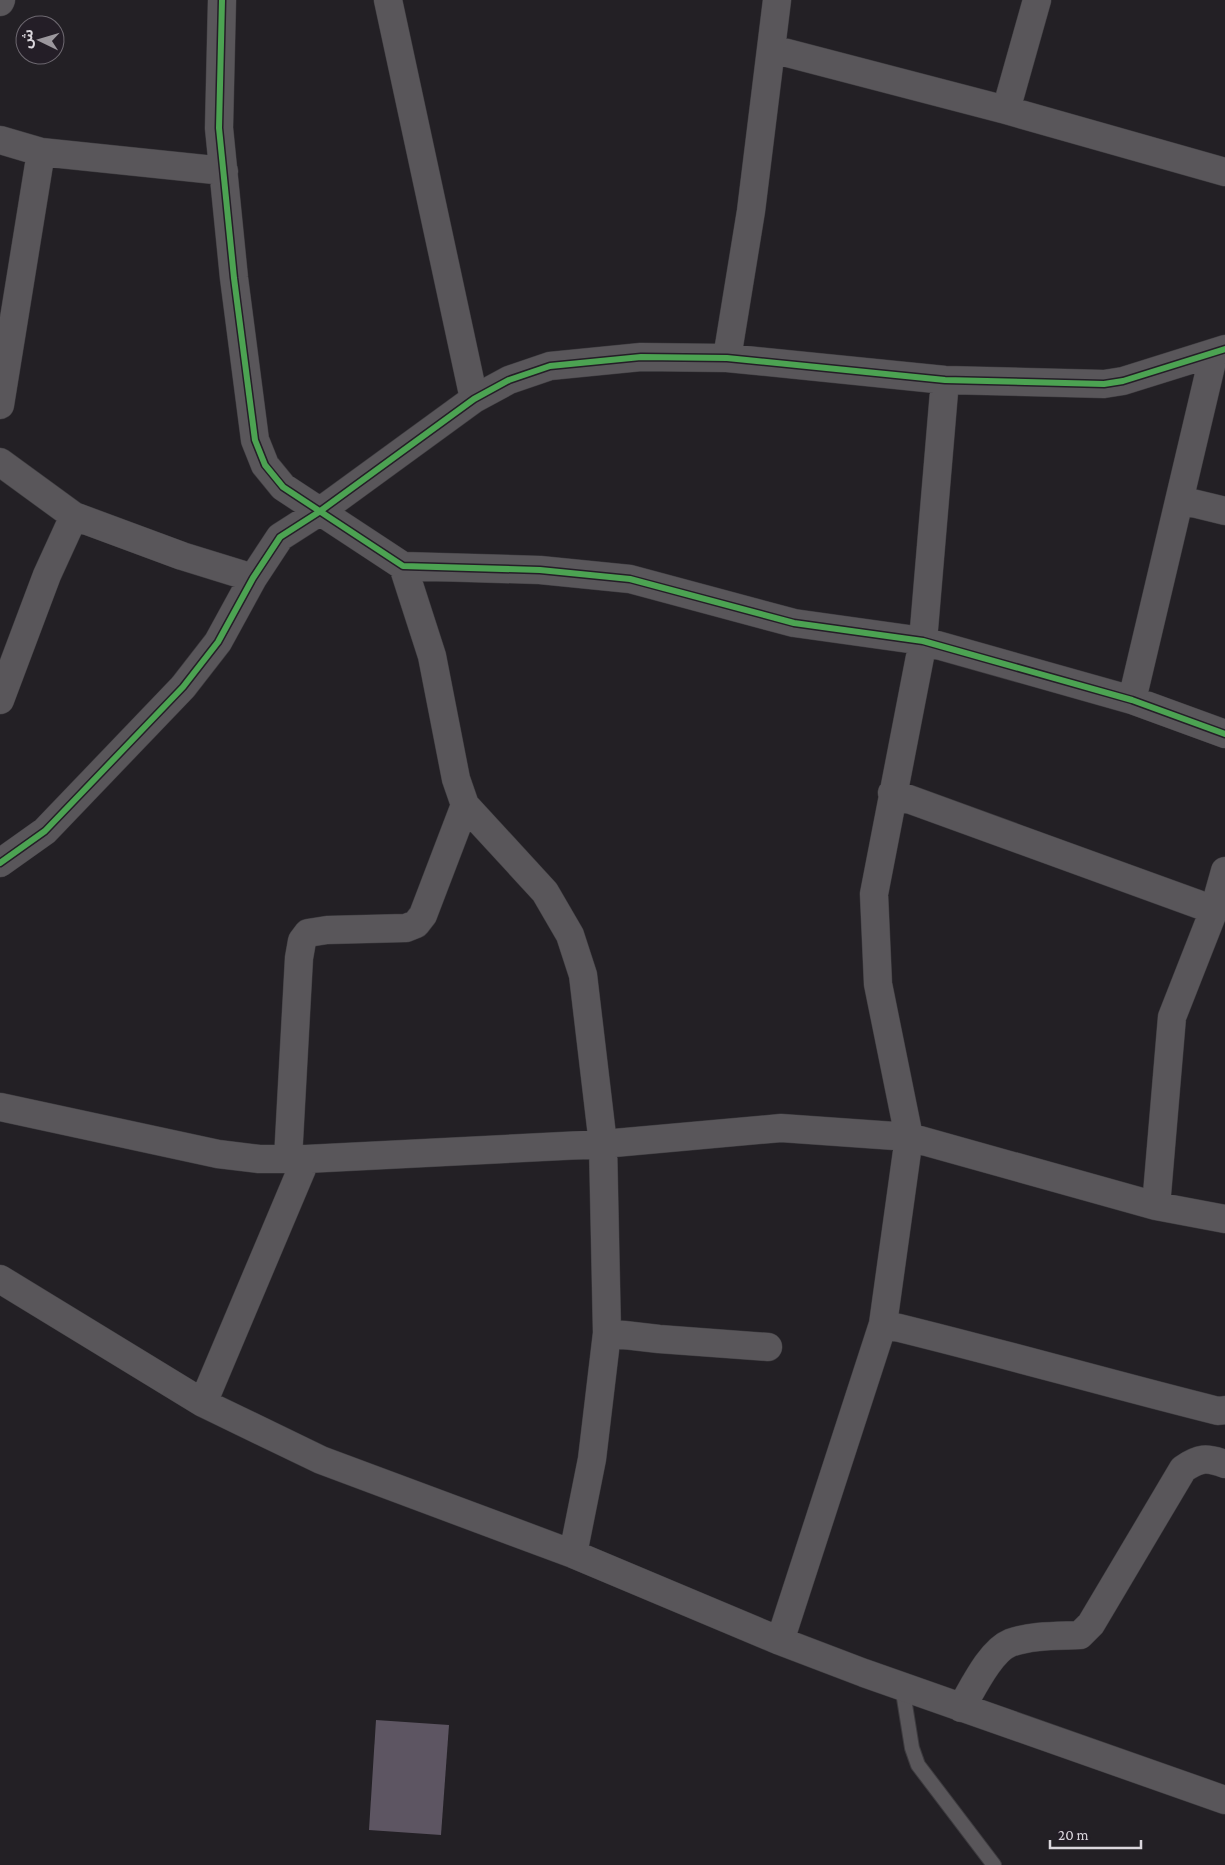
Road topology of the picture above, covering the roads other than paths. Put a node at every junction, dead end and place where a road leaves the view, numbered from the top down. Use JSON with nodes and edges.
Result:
{"nodes":[{"id":1,"x":222,"y":0,"type":"edge"},
{"id":2,"x":388,"y":0,"type":"edge"},
{"id":3,"x":778,"y":0,"type":"edge"},
{"id":4,"x":1037,"y":0,"type":"edge"},
{"id":5,"x":772,"y":49,"type":"junction"},
{"id":6,"x":1006,"y":110,"type":"junction"},
{"id":7,"x":0,"y":140,"type":"edge"},
{"id":8,"x":41,"y":152,"type":"junction"},
{"id":9,"x":224,"y":171,"type":"junction"},
{"id":10,"x":1225,"y":172,"type":"edge"},
{"id":11,"x":1220,"y":351,"type":"edge"},
{"id":12,"x":727,"y":358,"type":"junction"},
{"id":13,"x":945,"y":380,"type":"junction"},
{"id":14,"x":474,"y":399,"type":"junction"},
{"id":15,"x":0,"y":405,"type":"edge"},
{"id":16,"x":0,"y":462,"type":"edge"},
{"id":17,"x":1180,"y":500,"type":"junction"},
{"id":18,"x":1225,"y":511,"type":"edge"},
{"id":19,"x":319,"y":512,"type":"junction"},
{"id":20,"x":74,"y":516,"type":"junction"},
{"id":21,"x":402,"y":566,"type":"junction"},
{"id":22,"x":253,"y":578,"type":"junction"},
{"id":23,"x":923,"y":640,"type":"junction"},
{"id":24,"x":0,"y":700,"type":"edge"},
{"id":25,"x":1132,"y":700,"type":"junction"},
{"id":26,"x":1225,"y":734,"type":"edge"},
{"id":27,"x":892,"y":793,"type":"junction"},
{"id":28,"x":465,"y":805,"type":"junction"},
{"id":29,"x":0,"y":863,"type":"edge"},
{"id":30,"x":1225,"y":871,"type":"edge"},
{"id":31,"x":1214,"y":910,"type":"junction"},
{"id":32,"x":0,"y":1108,"type":"edge"},
{"id":33,"x":909,"y":1138,"type":"junction"},
{"id":34,"x":603,"y":1144,"type":"junction"},
{"id":35,"x":297,"y":1159,"type":"junction"},
{"id":36,"x":1156,"y":1206,"type":"junction"},
{"id":37,"x":1225,"y":1218,"type":"edge"},
{"id":38,"x":0,"y":1279,"type":"edge"},
{"id":39,"x":883,"y":1324,"type":"junction"},
{"id":40,"x":607,"y":1333,"type":"junction"},
{"id":41,"x":768,"y":1347,"type":"dead end"},
{"id":42,"x":203,"y":1403,"type":"junction"},
{"id":43,"x":1225,"y":1410,"type":"edge"},
{"id":44,"x":1225,"y":1464,"type":"edge"},
{"id":45,"x":574,"y":1554,"type":"junction"},
{"id":46,"x":780,"y":1641,"type":"junction"},
{"id":47,"x":902,"y":1686,"type":"junction"},
{"id":48,"x":961,"y":1708,"type":"junction"},
{"id":49,"x":1225,"y":1800,"type":"edge"},
{"id":50,"x":994,"y":1865,"type":"edge"}],
"edges":[{"from":1,"to":9,"type":"street"},
{"from":2,"to":14,"type":"street"},
{"from":3,"to":5,"type":"street"},
{"from":4,"to":6,"type":"street"},
{"from":5,"to":6,"type":"street"},
{"from":5,"to":12,"type":"street"},
{"from":6,"to":10,"type":"street"},
{"from":7,"to":8,"type":"street"},
{"from":8,"to":9,"type":"street"},
{"from":8,"to":15,"type":"street"},
{"from":9,"to":19,"type":"street"},
{"from":11,"to":13,"type":"street"},
{"from":11,"to":17,"type":"street"},
{"from":12,"to":13,"type":"street"},
{"from":12,"to":14,"type":"street"},
{"from":13,"to":23,"type":"street"},
{"from":14,"to":19,"type":"street"},
{"from":16,"to":20,"type":"street"},
{"from":17,"to":18,"type":"street"},
{"from":17,"to":25,"type":"street"},
{"from":19,"to":21,"type":"street"},
{"from":19,"to":22,"type":"street"},
{"from":20,"to":22,"type":"street"},
{"from":20,"to":24,"type":"street"},
{"from":21,"to":23,"type":"street"},
{"from":21,"to":28,"type":"street"},
{"from":22,"to":29,"type":"street"},
{"from":23,"to":25,"type":"street"},
{"from":23,"to":27,"type":"street"},
{"from":25,"to":26,"type":"street"},
{"from":27,"to":31,"type":"street"},
{"from":27,"to":33,"type":"street"},
{"from":28,"to":34,"type":"street"},
{"from":28,"to":35,"type":"street"},
{"from":30,"to":31,"type":"street"},
{"from":31,"to":36,"type":"street"},
{"from":32,"to":35,"type":"street"},
{"from":33,"to":34,"type":"street"},
{"from":33,"to":36,"type":"street"},
{"from":33,"to":39,"type":"street"},
{"from":34,"to":35,"type":"street"},
{"from":34,"to":40,"type":"street"},
{"from":35,"to":42,"type":"street"},
{"from":36,"to":37,"type":"street"},
{"from":38,"to":42,"type":"street"},
{"from":39,"to":43,"type":"street"},
{"from":39,"to":46,"type":"street"},
{"from":40,"to":41,"type":"street"},
{"from":40,"to":45,"type":"street"},
{"from":42,"to":45,"type":"street"},
{"from":44,"to":48,"type":"street"},
{"from":45,"to":46,"type":"street"},
{"from":46,"to":47,"type":"street"},
{"from":47,"to":48,"type":"street"},
{"from":47,"to":50,"type":"lane"},
{"from":48,"to":49,"type":"street"}]}
